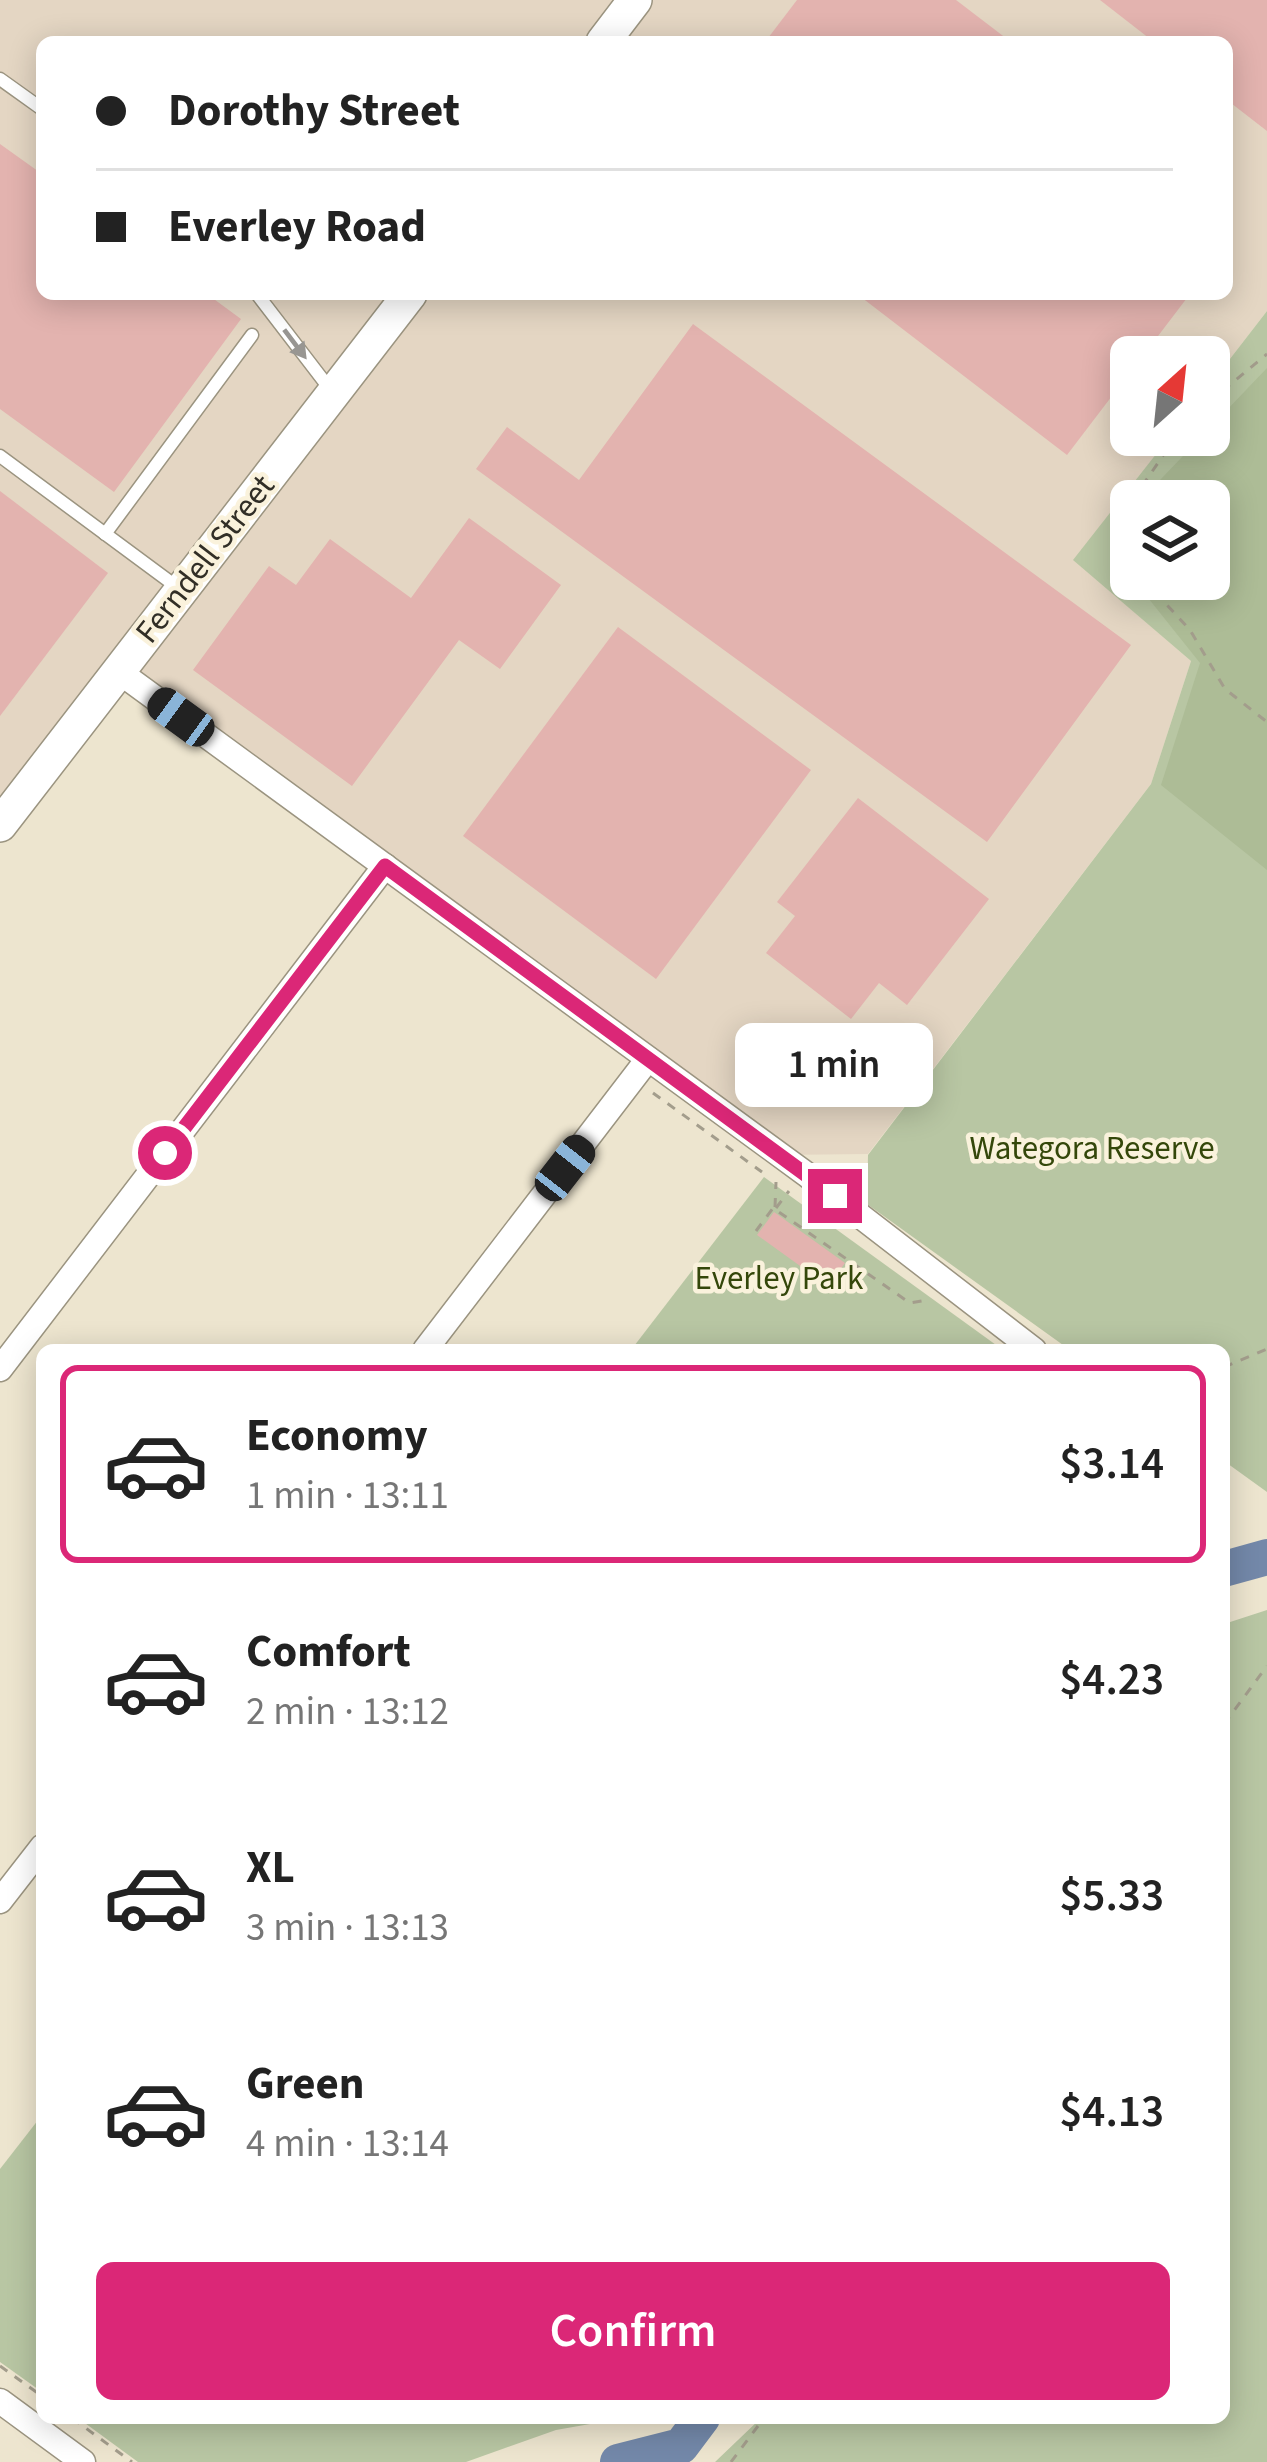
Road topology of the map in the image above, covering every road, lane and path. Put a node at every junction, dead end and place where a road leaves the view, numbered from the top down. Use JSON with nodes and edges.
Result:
{"nodes":[{"id":1,"x":635,"y":0,"type":"edge"},
{"id":2,"x":608,"y":36,"type":"edge"},
{"id":3,"x":0,"y":79,"type":"edge"},
{"id":4,"x":36,"y":106,"type":"edge"},
{"id":5,"x":262,"y":300,"type":"edge"},
{"id":6,"x":405,"y":300,"type":"edge"},
{"id":7,"x":252,"y":335,"type":"dead end"},
{"id":8,"x":1267,"y":354,"type":"edge"},
{"id":9,"x":1230,"y":385,"type":"edge"},
{"id":10,"x":333,"y":394,"type":"junction"},
{"id":11,"x":0,"y":456,"type":"edge"},
{"id":12,"x":105,"y":534,"type":"junction"},
{"id":13,"x":181,"y":590,"type":"junction"},
{"id":14,"x":1162,"y":600,"type":"edge"},
{"id":15,"x":118,"y":671,"type":"junction"},
{"id":16,"x":1267,"y":722,"type":"edge"},
{"id":17,"x":0,"y":825,"type":"edge"},
{"id":18,"x":385,"y":866,"type":"junction"},
{"id":19,"x":649,"y":1059,"type":"junction"},
{"id":20,"x":644,"y":1087,"type":"dead end"},
{"id":21,"x":776,"y":1182,"type":"junction"},
{"id":22,"x":775,"y":1209,"type":"junction"},
{"id":23,"x":756,"y":1231,"type":"dead end"},
{"id":24,"x":946,"y":1282,"type":"junction"},
{"id":25,"x":429,"y":1344,"type":"edge"},
{"id":26,"x":1026,"y":1344,"type":"edge"},
{"id":27,"x":1267,"y":1349,"type":"edge"},
{"id":28,"x":1230,"y":1364,"type":"edge"},
{"id":29,"x":0,"y":1369,"type":"edge"},
{"id":30,"x":1267,"y":1666,"type":"edge"},
{"id":31,"x":1230,"y":1716,"type":"edge"},
{"id":32,"x":36,"y":1855,"type":"edge"},
{"id":33,"x":0,"y":1901,"type":"edge"},
{"id":34,"x":0,"y":2366,"type":"edge"},
{"id":35,"x":36,"y":2392,"type":"edge"},
{"id":36,"x":0,"y":2402,"type":"edge"},
{"id":37,"x":80,"y":2424,"type":"edge"},
{"id":38,"x":759,"y":2424,"type":"edge"},
{"id":39,"x":83,"y":2462,"type":"edge"},
{"id":40,"x":132,"y":2462,"type":"edge"},
{"id":41,"x":730,"y":2462,"type":"edge"}],
"edges":[{"from":1,"to":2,"type":"main road"},
{"from":3,"to":4,"type":"lane"},
{"from":5,"to":10,"type":"lane","one_way":true},
{"from":6,"to":10,"type":"main road","name":"Ferndell Street"},
{"from":7,"to":12,"type":"lane"},
{"from":8,"to":9,"type":"path"},
{"from":10,"to":13,"type":"main road","name":"Ferndell Street"},
{"from":11,"to":12,"type":"lane"},
{"from":12,"to":13,"type":"lane"},
{"from":13,"to":15,"type":"main road","name":"Ferndell Street"},
{"from":14,"to":16,"type":"path"},
{"from":15,"to":17,"type":"main road","name":"Ferndell Street"},
{"from":15,"to":18,"type":"street"},
{"from":18,"to":19,"type":"street"},
{"from":18,"to":29,"type":"street"},
{"from":19,"to":24,"type":"street"},
{"from":19,"to":25,"type":"street"},
{"from":20,"to":21,"type":"path"},
{"from":21,"to":22,"type":"path"},
{"from":21,"to":22,"type":"path"},
{"from":22,"to":23,"type":"path"},
{"from":22,"to":24,"type":"path"},
{"from":24,"to":26,"type":"street"},
{"from":27,"to":28,"type":"path"},
{"from":30,"to":31,"type":"path"},
{"from":32,"to":33,"type":"street"},
{"from":34,"to":35,"type":"path"},
{"from":36,"to":39,"type":"street"},
{"from":37,"to":40,"type":"path"},
{"from":38,"to":41,"type":"path"}]}
